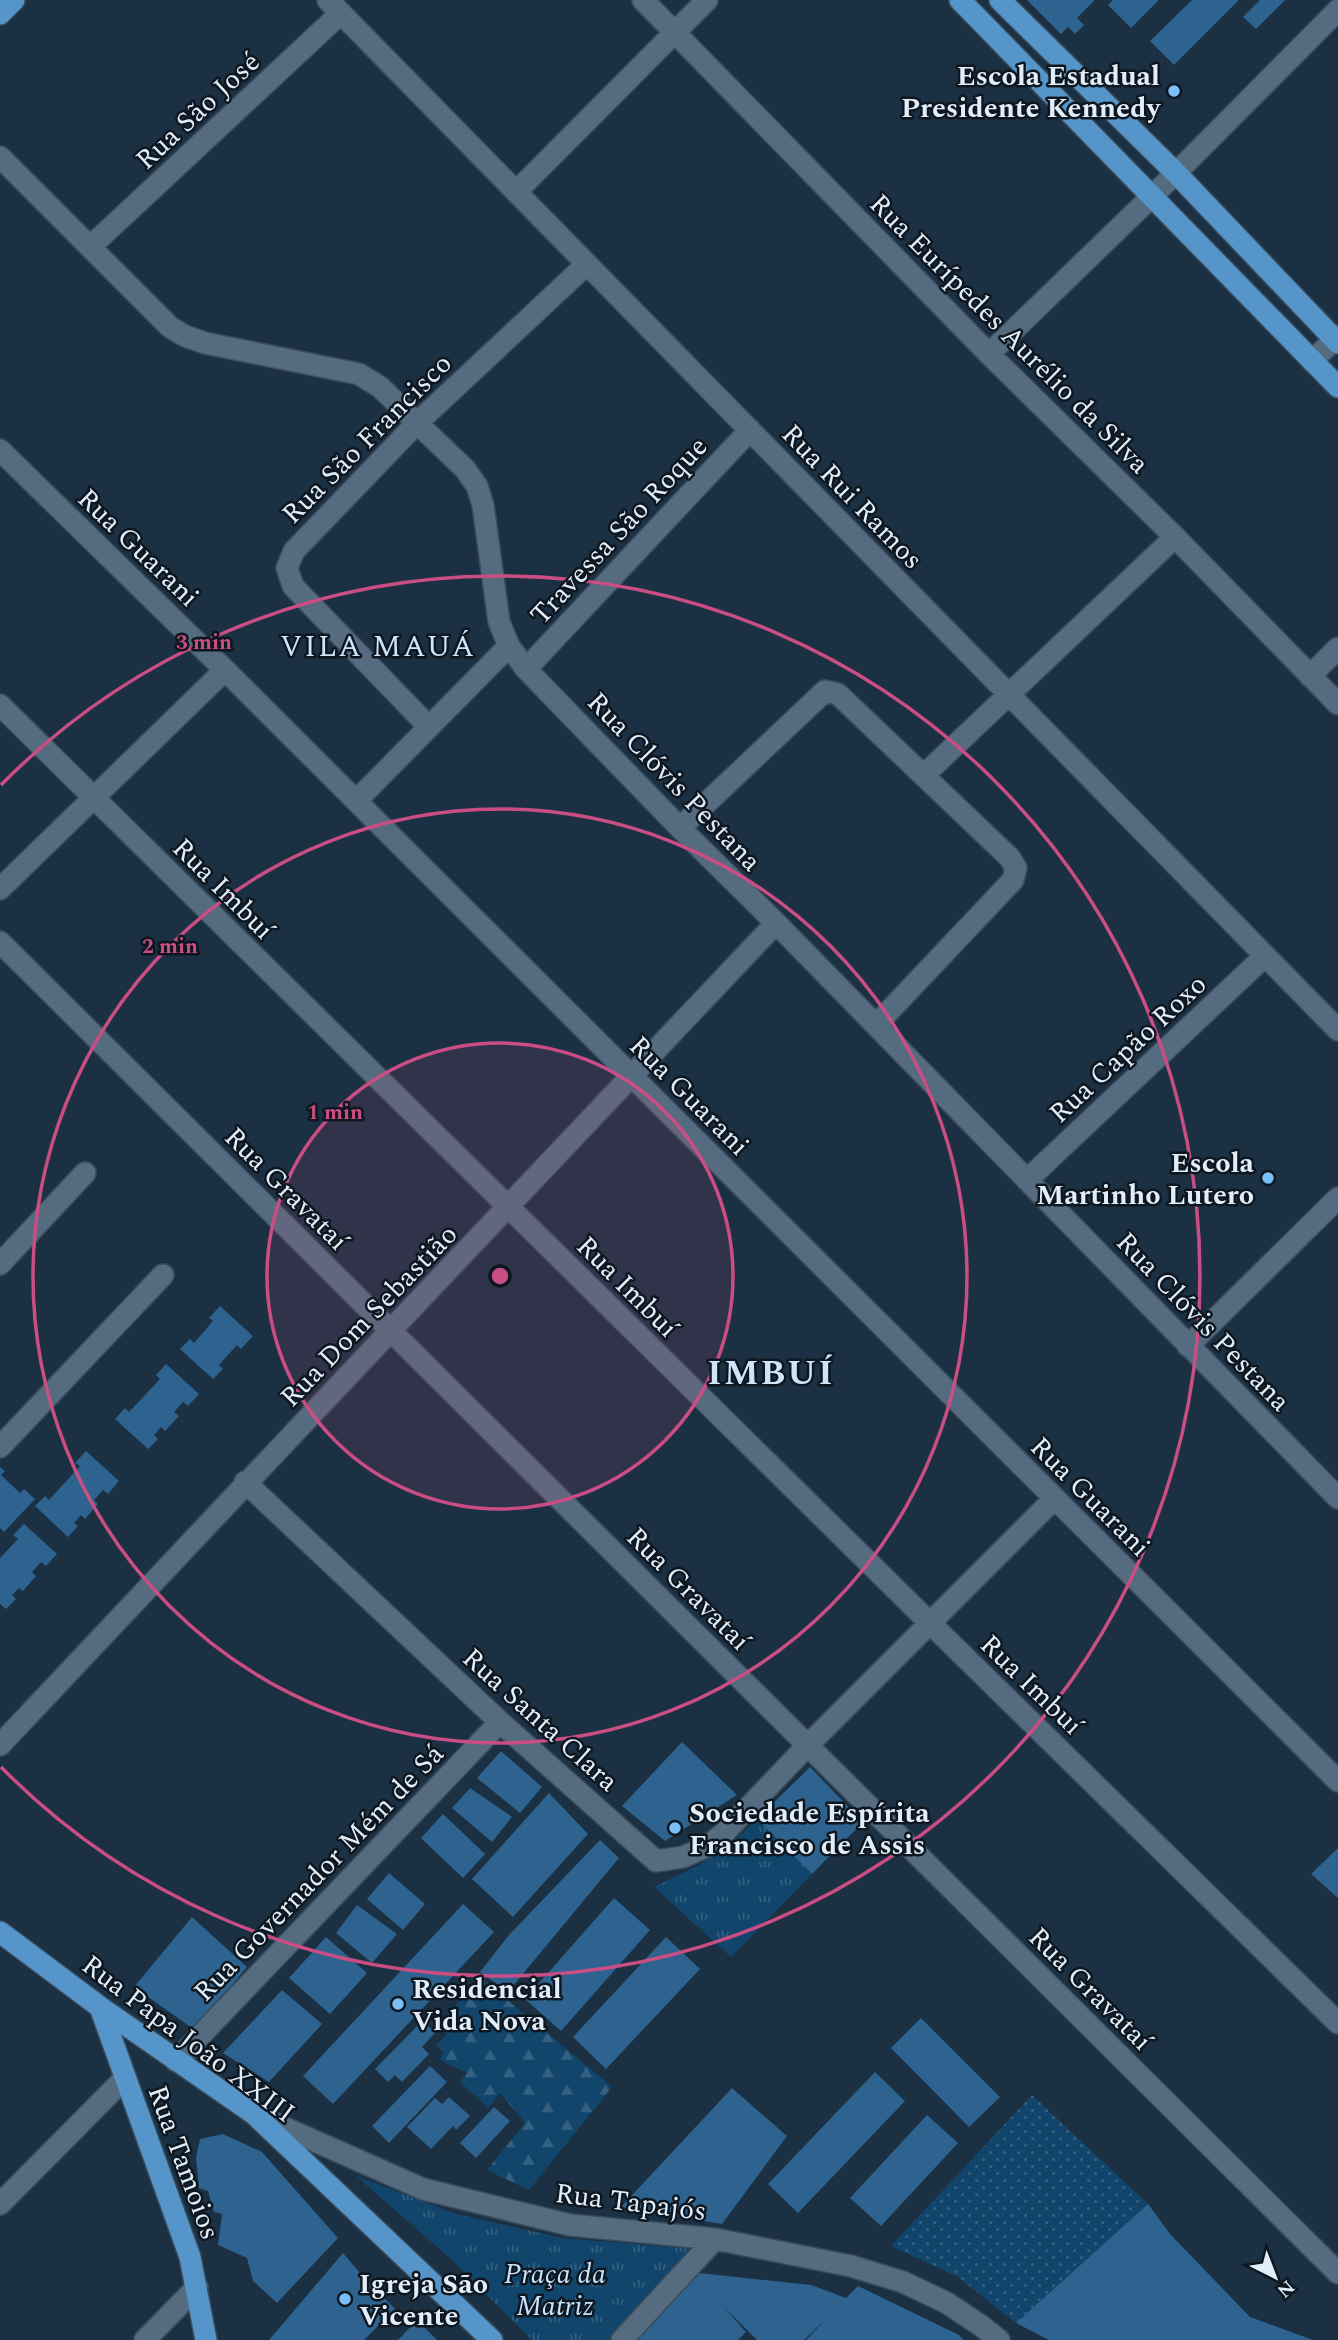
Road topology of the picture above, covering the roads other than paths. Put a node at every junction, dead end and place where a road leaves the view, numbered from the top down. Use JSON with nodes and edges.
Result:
{"nodes":[{"id":1,"x":14,"y":0,"type":"edge"},
{"id":2,"x":643,"y":0,"type":"edge"},
{"id":3,"x":707,"y":0,"type":"edge"},
{"id":4,"x":960,"y":0,"type":"edge"},
{"id":5,"x":1000,"y":0,"type":"edge"},
{"id":6,"x":335,"y":7,"type":"edge"},
{"id":7,"x":1338,"y":10,"type":"edge"},
{"id":8,"x":0,"y":14,"type":"edge"},
{"id":9,"x":675,"y":32,"type":"junction"},
{"id":10,"x":0,"y":157,"type":"edge"},
{"id":11,"x":1176,"y":173,"type":"junction"},
{"id":12,"x":516,"y":192,"type":"junction"},
{"id":13,"x":1152,"y":196,"type":"junction"},
{"id":14,"x":90,"y":247,"type":"junction"},
{"id":15,"x":587,"y":264,"type":"junction"},
{"id":16,"x":1337,"y":340,"type":"edge"},
{"id":17,"x":989,"y":354,"type":"junction"},
{"id":18,"x":1312,"y":361,"type":"junction"},
{"id":19,"x":1338,"y":387,"type":"edge"},
{"id":20,"x":417,"y":423,"type":"junction"},
{"id":21,"x":750,"y":430,"type":"junction"},
{"id":22,"x":0,"y":450,"type":"edge"},
{"id":23,"x":1175,"y":537,"type":"junction"},
{"id":24,"x":509,"y":646,"type":"junction"},
{"id":25,"x":1338,"y":648,"type":"edge"},
{"id":26,"x":526,"y":669,"type":"junction"},
{"id":27,"x":225,"y":670,"type":"junction"},
{"id":28,"x":1310,"y":676,"type":"junction"},
{"id":29,"x":1009,"y":694,"type":"junction"},
{"id":30,"x":1338,"y":704,"type":"edge"},
{"id":31,"x":0,"y":705,"type":"edge"},
{"id":32,"x":428,"y":726,"type":"junction"},
{"id":33,"x":925,"y":774,"type":"junction"},
{"id":34,"x":93,"y":799,"type":"junction"},
{"id":35,"x":356,"y":800,"type":"junction"},
{"id":36,"x":680,"y":828,"type":"junction"},
{"id":37,"x":0,"y":889,"type":"edge"},
{"id":38,"x":776,"y":923,"type":"junction"},
{"id":39,"x":0,"y":942,"type":"edge"},
{"id":40,"x":1265,"y":956,"type":"junction"},
{"id":41,"x":876,"y":1025,"type":"junction"},
{"id":42,"x":1338,"y":1030,"type":"edge"},
{"id":43,"x":632,"y":1076,"type":"junction"},
{"id":44,"x":85,"y":1173,"type":"dead end"},
{"id":45,"x":1027,"y":1180,"type":"junction"},
{"id":46,"x":1338,"y":1198,"type":"edge"},
{"id":47,"x":508,"y":1208,"type":"junction"},
{"id":48,"x":0,"y":1264,"type":"edge"},
{"id":49,"x":163,"y":1275,"type":"dead end"},
{"id":50,"x":391,"y":1332,"type":"junction"},
{"id":51,"x":1188,"y":1346,"type":"junction"},
{"id":52,"x":0,"y":1447,"type":"edge"},
{"id":53,"x":245,"y":1482,"type":"junction"},
{"id":54,"x":1338,"y":1498,"type":"edge"},
{"id":55,"x":1054,"y":1499,"type":"junction"},
{"id":56,"x":929,"y":1623,"type":"junction"},
{"id":57,"x":500,"y":1722,"type":"junction"},
{"id":58,"x":0,"y":1745,"type":"edge"},
{"id":59,"x":808,"y":1745,"type":"junction"},
{"id":60,"x":1338,"y":1781,"type":"edge"},
{"id":61,"x":0,"y":1932,"type":"edge"},
{"id":62,"x":100,"y":2007,"type":"junction"},
{"id":63,"x":1338,"y":2023,"type":"edge"},
{"id":64,"x":176,"y":2061,"type":"junction"},
{"id":65,"x":125,"y":2078,"type":"junction"},
{"id":66,"x":254,"y":2114,"type":"junction"},
{"id":67,"x":0,"y":2204,"type":"edge"},
{"id":68,"x":715,"y":2239,"type":"junction"},
{"id":69,"x":1338,"y":2273,"type":"edge"},
{"id":70,"x":197,"y":2287,"type":"junction"},
{"id":71,"x":145,"y":2340,"type":"edge"},
{"id":72,"x":206,"y":2340,"type":"edge"},
{"id":73,"x":492,"y":2340,"type":"edge"},
{"id":74,"x":622,"y":2340,"type":"edge"},
{"id":75,"x":999,"y":2340,"type":"edge"}],
"edges":[{"from":1,"to":8,"type":"main road"},
{"from":2,"to":9,"type":"street","name":"Rua Eurípedes Aurélio da Silva"},
{"from":3,"to":9,"type":"street"},
{"from":4,"to":13,"type":"main road"},
{"from":5,"to":11,"type":"main road"},
{"from":6,"to":12,"type":"street","name":"Rua Rui Ramos"},
{"from":6,"to":14,"type":"street","name":"Rua São José"},
{"from":7,"to":11,"type":"street"},
{"from":9,"to":12,"type":"street"},
{"from":9,"to":17,"type":"street","name":"Rua Eurípedes Aurélio da Silva"},
{"from":10,"to":14,"type":"street","name":"Rua Clóvis Pestana"},
{"from":11,"to":13,"type":"street"},
{"from":11,"to":16,"type":"main road"},
{"from":12,"to":15,"type":"street","name":"Rua Rui Ramos"},
{"from":13,"to":17,"type":"street"},
{"from":13,"to":18,"type":"main road"},
{"from":14,"to":20,"type":"street","name":"Rua Clóvis Pestana"},
{"from":15,"to":20,"type":"street","name":"Rua São Francisco"},
{"from":15,"to":21,"type":"street","name":"Rua Rui Ramos"},
{"from":16,"to":18,"type":"street"},
{"from":17,"to":23,"type":"street","name":"Rua Eurípedes Aurélio da Silva"},
{"from":18,"to":19,"type":"main road"},
{"from":20,"to":24,"type":"street","name":"Rua Clóvis Pestana"},
{"from":20,"to":32,"type":"street","name":"Rua São Francisco"},
{"from":21,"to":26,"type":"street","name":"Travessa São Roque"},
{"from":21,"to":29,"type":"street","name":"Rua Rui Ramos"},
{"from":22,"to":27,"type":"street","name":"Rua Guarani"},
{"from":23,"to":28,"type":"street","name":"Rua Eurípedes Aurélio da Silva"},
{"from":23,"to":29,"type":"street"},
{"from":24,"to":26,"type":"street","name":"Rua Clóvis Pestana"},
{"from":24,"to":32,"type":"street"},
{"from":25,"to":28,"type":"street"},
{"from":26,"to":36,"type":"street","name":"Rua Clóvis Pestana"},
{"from":27,"to":34,"type":"street"},
{"from":27,"to":35,"type":"street","name":"Rua Guarani"},
{"from":28,"to":30,"type":"street","name":"Rua Eurípedes Aurélio da Silva"},
{"from":29,"to":33,"type":"street"},
{"from":29,"to":40,"type":"street","name":"Rua Rui Ramos"},
{"from":31,"to":34,"type":"street","name":"Rua Imbuí"},
{"from":32,"to":35,"type":"street"},
{"from":33,"to":36,"type":"street"},
{"from":33,"to":41,"type":"street"},
{"from":34,"to":37,"type":"street"},
{"from":34,"to":47,"type":"street","name":"Rua Imbuí"},
{"from":35,"to":43,"type":"street","name":"Rua Guarani"},
{"from":36,"to":38,"type":"street","name":"Rua Clóvis Pestana"},
{"from":38,"to":41,"type":"street","name":"Rua Clóvis Pestana"},
{"from":38,"to":43,"type":"street","name":"Rua Dom Sebastião"},
{"from":39,"to":50,"type":"street","name":"Rua Gravataí"},
{"from":40,"to":42,"type":"street","name":"Rua Rui Ramos"},
{"from":40,"to":45,"type":"street","name":"Rua Capão Roxo"},
{"from":41,"to":45,"type":"street","name":"Rua Clóvis Pestana"},
{"from":43,"to":47,"type":"street","name":"Rua Dom Sebastião"},
{"from":43,"to":55,"type":"street","name":"Rua Guarani"},
{"from":44,"to":48,"type":"street"},
{"from":45,"to":51,"type":"street","name":"Rua Clóvis Pestana"},
{"from":46,"to":51,"type":"street"},
{"from":47,"to":50,"type":"street","name":"Rua Dom Sebastião"},
{"from":47,"to":56,"type":"street","name":"Rua Imbuí"},
{"from":49,"to":52,"type":"street"},
{"from":50,"to":53,"type":"street","name":"Rua Dom Sebastião"},
{"from":50,"to":59,"type":"street","name":"Rua Gravataí"},
{"from":51,"to":54,"type":"street","name":"Rua Clóvis Pestana"},
{"from":53,"to":57,"type":"street","name":"Rua Santa Clara"},
{"from":53,"to":58,"type":"street","name":"Rua Dom Sebastião"},
{"from":55,"to":56,"type":"street"},
{"from":55,"to":60,"type":"street","name":"Rua Guarani"},
{"from":56,"to":59,"type":"street"},
{"from":56,"to":63,"type":"street","name":"Rua Imbuí"},
{"from":57,"to":59,"type":"street","name":"Rua Santa Clara"},
{"from":57,"to":64,"type":"street","name":"Rua Governador Mém de Sá"},
{"from":59,"to":69,"type":"street","name":"Rua Gravataí"},
{"from":61,"to":62,"type":"main road","name":"Rua Papa João XXIII"},
{"from":62,"to":64,"type":"main road","name":"Rua Papa João XXIII"},
{"from":62,"to":65,"type":"main road","name":"Rua Tamoios"},
{"from":64,"to":66,"type":"main road","name":"Rua Papa João XXIII"},
{"from":65,"to":67,"type":"street"},
{"from":65,"to":70,"type":"main road","name":"Rua Tamoios"},
{"from":66,"to":68,"type":"street","name":"Rua Tapajós"},
{"from":66,"to":73,"type":"main road","name":"Rua Papa João XXIII"},
{"from":68,"to":74,"type":"street"},
{"from":68,"to":75,"type":"street","name":"Rua Tapajós"},
{"from":70,"to":71,"type":"street"},
{"from":70,"to":72,"type":"main road","name":"Rua Tamoios"}]}
